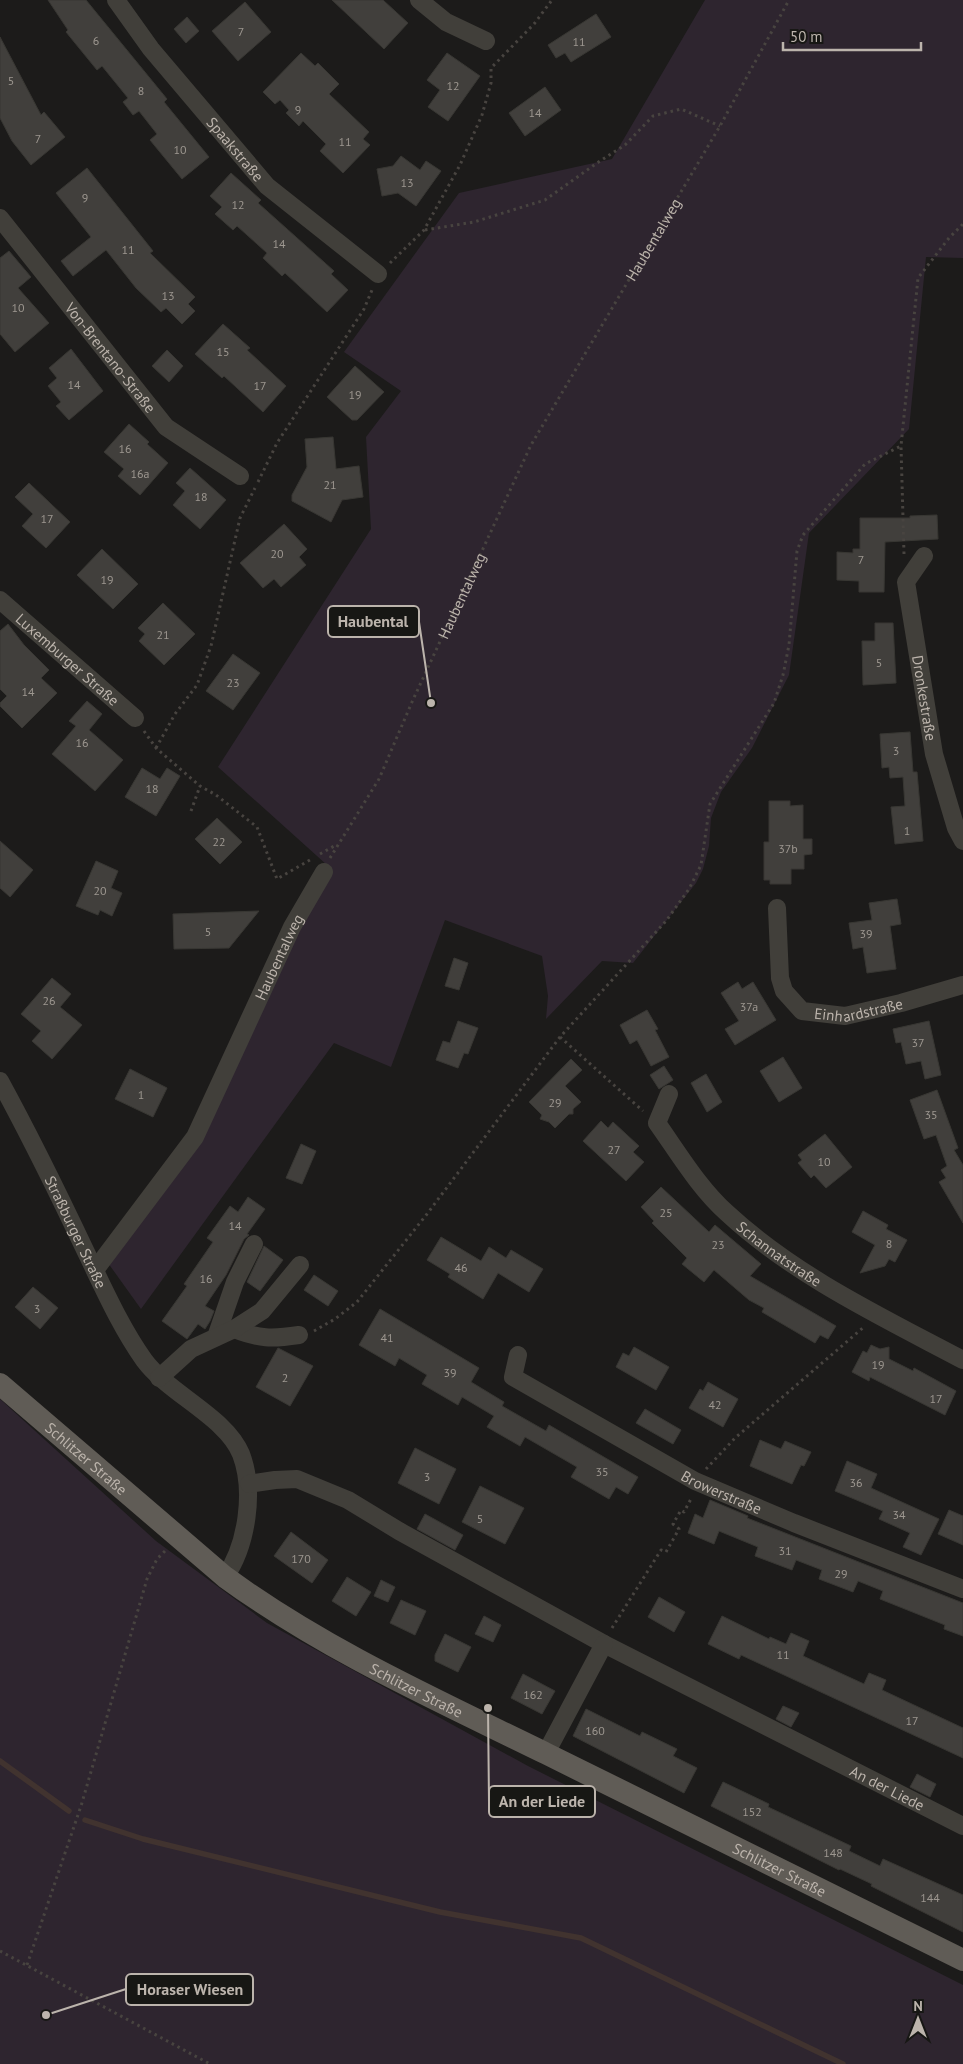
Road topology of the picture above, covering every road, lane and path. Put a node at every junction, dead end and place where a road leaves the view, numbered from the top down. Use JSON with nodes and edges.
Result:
{"nodes":[{"id":1,"x":116,"y":0,"type":"edge"},
{"id":2,"x":419,"y":0,"type":"edge"},
{"id":3,"x":552,"y":0,"type":"edge"},
{"id":4,"x":789,"y":0,"type":"edge"},
{"id":5,"x":486,"y":41,"type":"dead end"},
{"id":6,"x":720,"y":126,"type":"junction"},
{"id":7,"x":0,"y":218,"type":"edge"},
{"id":8,"x":963,"y":224,"type":"edge"},
{"id":9,"x":424,"y":230,"type":"junction"},
{"id":10,"x":378,"y":274,"type":"junction"},
{"id":11,"x":901,"y":446,"type":"junction"},
{"id":12,"x":240,"y":476,"type":"dead end"},
{"id":13,"x":924,"y":556,"type":"dead end"},
{"id":14,"x":906,"y":582,"type":"junction"},
{"id":15,"x":0,"y":600,"type":"edge"},
{"id":16,"x":135,"y":718,"type":"joint"},
{"id":17,"x":156,"y":748,"type":"junction"},
{"id":18,"x":200,"y":786,"type":"junction"},
{"id":19,"x":191,"y":811,"type":"dead end"},
{"id":20,"x":963,"y":841,"type":"edge"},
{"id":21,"x":336,"y":845,"type":"junction"},
{"id":22,"x":318,"y":862,"type":"junction"},
{"id":23,"x":777,"y":908,"type":"dead end"},
{"id":24,"x":963,"y":985,"type":"edge"},
{"id":25,"x":560,"y":1037,"type":"junction"},
{"id":26,"x":0,"y":1081,"type":"edge"},
{"id":27,"x":669,"y":1094,"type":"dead end"},
{"id":28,"x":657,"y":1124,"type":"junction"},
{"id":29,"x":254,"y":1244,"type":"dead end"},
{"id":30,"x":300,"y":1265,"type":"dead end"},
{"id":31,"x":95,"y":1270,"type":"junction"},
{"id":32,"x":879,"y":1314,"type":"junction"},
{"id":33,"x":234,"y":1329,"type":"junction"},
{"id":34,"x":299,"y":1335,"type":"joint"},
{"id":35,"x":216,"y":1337,"type":"junction"},
{"id":36,"x":518,"y":1355,"type":"dead end"},
{"id":37,"x":963,"y":1360,"type":"edge"},
{"id":38,"x":159,"y":1378,"type":"junction"},
{"id":39,"x":0,"y":1384,"type":"edge"},
{"id":40,"x":695,"y":1481,"type":"junction"},
{"id":41,"x":249,"y":1484,"type":"junction"},
{"id":42,"x":177,"y":1537,"type":"junction"},
{"id":43,"x":225,"y":1577,"type":"junction"},
{"id":44,"x":963,"y":1589,"type":"edge"},
{"id":45,"x":617,"y":1619,"type":"dead end"},
{"id":46,"x":604,"y":1644,"type":"junction"},
{"id":47,"x":546,"y":1754,"type":"junction"},
{"id":48,"x":963,"y":1826,"type":"edge"},
{"id":49,"x":0,"y":1951,"type":"edge"},
{"id":50,"x":963,"y":1960,"type":"edge"},
{"id":51,"x":27,"y":1965,"type":"junction"},
{"id":52,"x":210,"y":2064,"type":"edge"}],
"edges":[{"from":1,"to":10,"type":"street","name":"Spaakstraße"},
{"from":2,"to":5,"type":"street"},
{"from":3,"to":9,"type":"path"},
{"from":4,"to":6,"type":"path","name":"Haubentalweg"},
{"from":6,"to":9,"type":"path"},
{"from":6,"to":21,"type":"path","name":"Haubentalweg"},
{"from":7,"to":12,"type":"street","name":"Von-Brentano-Straße"},
{"from":8,"to":11,"type":"path"},
{"from":9,"to":10,"type":"path"},
{"from":10,"to":17,"type":"path"},
{"from":11,"to":14,"type":"path"},
{"from":11,"to":25,"type":"path"},
{"from":13,"to":14,"type":"street"},
{"from":14,"to":20,"type":"street","name":"Dronkestraße"},
{"from":15,"to":16,"type":"street","name":"Luxemburger Straße"},
{"from":16,"to":17,"type":"path"},
{"from":17,"to":18,"type":"path"},
{"from":18,"to":19,"type":"path"},
{"from":18,"to":22,"type":"path"},
{"from":21,"to":22,"type":"path","name":"Haubentalweg"},
{"from":21,"to":22,"type":"path"},
{"from":22,"to":31,"type":"street","name":"Haubentalweg"},
{"from":23,"to":24,"type":"street","name":"Einhardstraße"},
{"from":25,"to":28,"type":"path"},
{"from":25,"to":34,"type":"path"},
{"from":26,"to":31,"type":"street","name":"Straßburger Straße"},
{"from":27,"to":28,"type":"street"},
{"from":28,"to":32,"type":"street","name":"Schannatstraße"},
{"from":29,"to":35,"type":"street"},
{"from":30,"to":33,"type":"street"},
{"from":31,"to":38,"type":"street","name":"Straßburger Straße"},
{"from":32,"to":37,"type":"street","name":"Schannatstraße"},
{"from":32,"to":40,"type":"path"},
{"from":33,"to":34,"type":"street"},
{"from":33,"to":35,"type":"street"},
{"from":35,"to":38,"type":"street"},
{"from":36,"to":40,"type":"street","name":"Browerstraße"},
{"from":38,"to":41,"type":"street","name":"Straßburger Straße"},
{"from":39,"to":42,"type":"main road","name":"Schlitzer Straße"},
{"from":40,"to":44,"type":"street","name":"Browerstraße"},
{"from":40,"to":45,"type":"path"},
{"from":41,"to":43,"type":"street","name":"Straßburger Straße"},
{"from":41,"to":46,"type":"street","name":"An der Liede"},
{"from":42,"to":43,"type":"main road","name":"Schlitzer Straße"},
{"from":42,"to":51,"type":"path"},
{"from":43,"to":47,"type":"main road","name":"Schlitzer Straße"},
{"from":46,"to":47,"type":"street"},
{"from":46,"to":48,"type":"street","name":"An der Liede"},
{"from":47,"to":50,"type":"main road","name":"Schlitzer Straße"},
{"from":49,"to":51,"type":"path"},
{"from":51,"to":52,"type":"path"}]}
